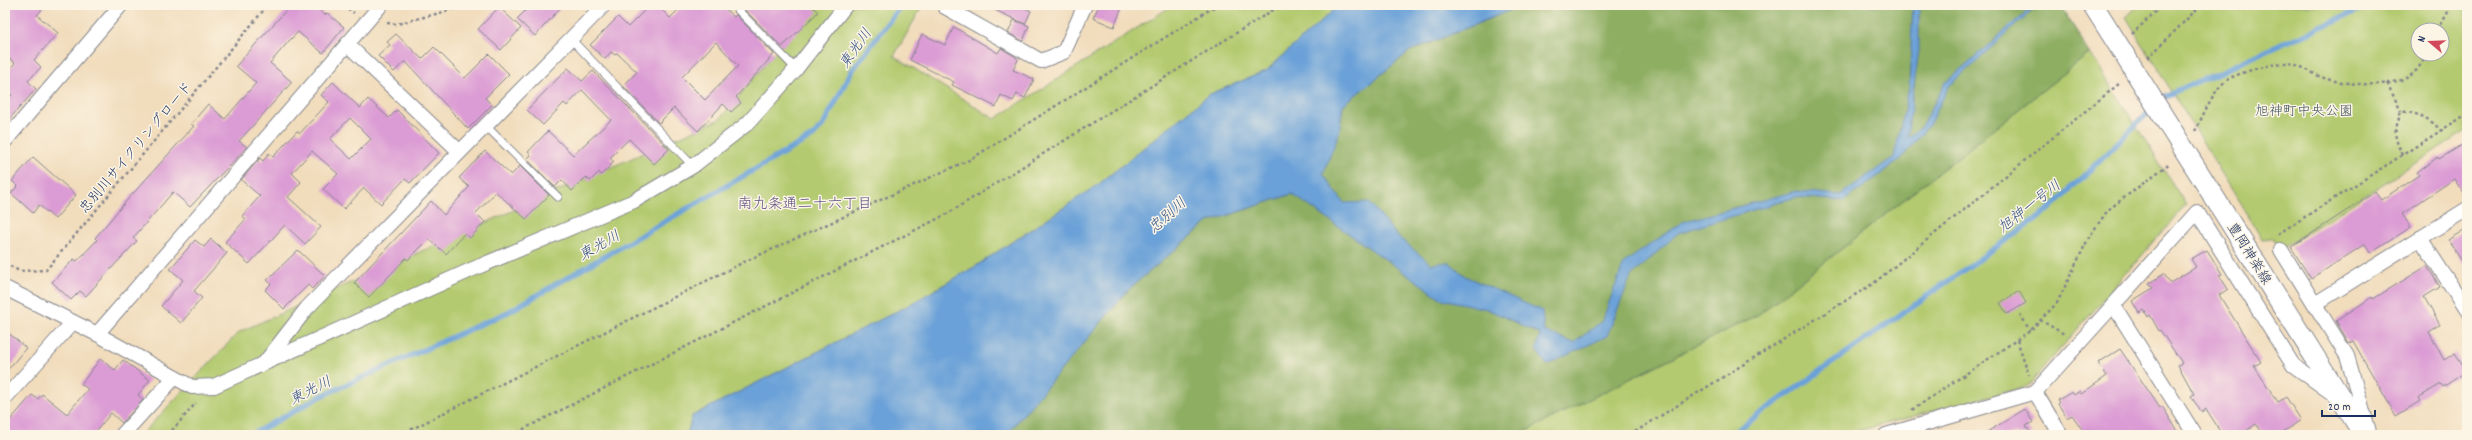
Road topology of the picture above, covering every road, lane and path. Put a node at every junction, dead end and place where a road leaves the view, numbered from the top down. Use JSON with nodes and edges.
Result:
{"nodes":[{"id":1,"x":121,"y":5,"type":"edge"},
{"id":2,"x":268,"y":5,"type":"edge"},
{"id":3,"x":343,"y":5,"type":"edge"},
{"id":4,"x":381,"y":5,"type":"edge"},
{"id":5,"x":470,"y":5,"type":"edge"},
{"id":6,"x":604,"y":5,"type":"edge"},
{"id":7,"x":733,"y":5,"type":"edge"},
{"id":8,"x":846,"y":5,"type":"edge"},
{"id":9,"x":947,"y":5,"type":"edge"},
{"id":10,"x":1085,"y":5,"type":"edge"},
{"id":11,"x":1217,"y":5,"type":"edge"},
{"id":12,"x":1282,"y":5,"type":"edge"},
{"id":13,"x":2093,"y":5,"type":"edge"},
{"id":14,"x":2162,"y":5,"type":"edge"},
{"id":15,"x":2201,"y":5,"type":"edge"},
{"id":16,"x":2451,"y":5,"type":"edge"},
{"id":17,"x":366,"y":21,"type":"junction"},
{"id":18,"x":2441,"y":22,"type":"edge"},
{"id":19,"x":2130,"y":36,"type":"dead end"},
{"id":20,"x":570,"y":39,"type":"junction"},
{"id":21,"x":347,"y":44,"type":"junction"},
{"id":22,"x":2424,"y":62,"type":"edge"},
{"id":23,"x":796,"y":69,"type":"junction"},
{"id":24,"x":2135,"y":71,"type":"junction"},
{"id":25,"x":2387,"y":83,"type":"junction"},
{"id":26,"x":2401,"y":111,"type":"junction"},
{"id":27,"x":2467,"y":114,"type":"edge"},
{"id":28,"x":486,"y":126,"type":"junction"},
{"id":29,"x":2441,"y":130,"type":"junction"},
{"id":30,"x":2192,"y":135,"type":"dead end"},
{"id":31,"x":5,"y":141,"type":"edge"},
{"id":32,"x":460,"y":152,"type":"junction"},
{"id":33,"x":2402,"y":155,"type":"junction"},
{"id":34,"x":2174,"y":160,"type":"dead end"},
{"id":35,"x":693,"y":166,"type":"junction"},
{"id":36,"x":558,"y":197,"type":"dead end"},
{"id":37,"x":2467,"y":209,"type":"edge"},
{"id":38,"x":2420,"y":238,"type":"junction"},
{"id":39,"x":2281,"y":250,"type":"joint"},
{"id":40,"x":5,"y":263,"type":"edge"},
{"id":41,"x":5,"y":288,"type":"edge"},
{"id":42,"x":2315,"y":304,"type":"junction"},
{"id":43,"x":2114,"y":306,"type":"junction"},
{"id":44,"x":2467,"y":310,"type":"edge"},
{"id":45,"x":2020,"y":314,"type":"dead end"},
{"id":46,"x":2040,"y":320,"type":"junction"},
{"id":47,"x":73,"y":322,"type":"junction"},
{"id":48,"x":2030,"y":331,"type":"junction"},
{"id":49,"x":97,"y":334,"type":"junction"},
{"id":50,"x":2017,"y":340,"type":"junction"},
{"id":51,"x":2081,"y":343,"type":"junction"},
{"id":52,"x":265,"y":362,"type":"junction"},
{"id":53,"x":174,"y":378,"type":"junction"},
{"id":54,"x":204,"y":388,"type":"junction"},
{"id":55,"x":2035,"y":392,"type":"junction"},
{"id":56,"x":5,"y":398,"type":"edge"},
{"id":57,"x":2343,"y":402,"type":"junction"},
{"id":58,"x":1907,"y":413,"type":"dead end"},
{"id":59,"x":122,"y":435,"type":"edge"},
{"id":60,"x":168,"y":435,"type":"edge"},
{"id":61,"x":400,"y":435,"type":"edge"},
{"id":62,"x":512,"y":435,"type":"edge"},
{"id":63,"x":1630,"y":435,"type":"edge"},
{"id":64,"x":1886,"y":435,"type":"edge"},
{"id":65,"x":2061,"y":435,"type":"edge"},
{"id":66,"x":2195,"y":435,"type":"edge"},
{"id":67,"x":2364,"y":435,"type":"edge"},
{"id":68,"x":2370,"y":435,"type":"edge"}],
"edges":[{"from":1,"to":31,"type":"street"},
{"from":2,"to":40,"type":"path","name":"忠別川サイクリングロード"},
{"from":3,"to":17,"type":"path"},
{"from":4,"to":17,"type":"street"},
{"from":5,"to":17,"type":"path"},
{"from":6,"to":20,"type":"street"},
{"from":7,"to":23,"type":"lane"},
{"from":8,"to":23,"type":"street"},
{"from":9,"to":10,"type":"street"},
{"from":11,"to":61,"type":"path"},
{"from":12,"to":62,"type":"path"},
{"from":13,"to":24,"type":"main road","name":"豊岡神楽線"},
{"from":14,"to":19,"type":"path"},
{"from":15,"to":24,"type":"path"},
{"from":16,"to":18,"type":"path"},
{"from":17,"to":21,"type":"street"},
{"from":20,"to":28,"type":"street"},
{"from":20,"to":35,"type":"lane"},
{"from":21,"to":32,"type":"street"},
{"from":21,"to":49,"type":"street"},
{"from":22,"to":25,"type":"path"},
{"from":23,"to":35,"type":"street"},
{"from":24,"to":57,"type":"main road","name":"豊岡神楽線"},
{"from":24,"to":63,"type":"path"},
{"from":25,"to":26,"type":"path"},
{"from":25,"to":30,"type":"path"},
{"from":26,"to":29,"type":"path"},
{"from":26,"to":33,"type":"path"},
{"from":27,"to":29,"type":"path"},
{"from":28,"to":32,"type":"street"},
{"from":28,"to":36,"type":"lane"},
{"from":29,"to":33,"type":"path"},
{"from":32,"to":52,"type":"street"},
{"from":33,"to":39,"type":"path"},
{"from":34,"to":46,"type":"path"},
{"from":35,"to":52,"type":"street"},
{"from":37,"to":38,"type":"street"},
{"from":38,"to":42,"type":"street"},
{"from":38,"to":44,"type":"street"},
{"from":39,"to":42,"type":"street"},
{"from":41,"to":47,"type":"street"},
{"from":42,"to":68,"type":"street"},
{"from":43,"to":51,"type":"street"},
{"from":43,"to":57,"type":"street"},
{"from":43,"to":66,"type":"street"},
{"from":45,"to":48,"type":"path"},
{"from":46,"to":48,"type":"path"},
{"from":46,"to":51,"type":"path"},
{"from":47,"to":49,"type":"street"},
{"from":47,"to":56,"type":"street"},
{"from":48,"to":50,"type":"path"},
{"from":49,"to":53,"type":"street"},
{"from":50,"to":55,"type":"path"},
{"from":50,"to":58,"type":"path"},
{"from":51,"to":55,"type":"street"},
{"from":52,"to":54,"type":"street"},
{"from":53,"to":54,"type":"street"},
{"from":53,"to":59,"type":"street"},
{"from":54,"to":60,"type":"path"},
{"from":55,"to":64,"type":"street"},
{"from":55,"to":65,"type":"street"},
{"from":57,"to":67,"type":"main road","name":"豊岡神楽線"}]}
